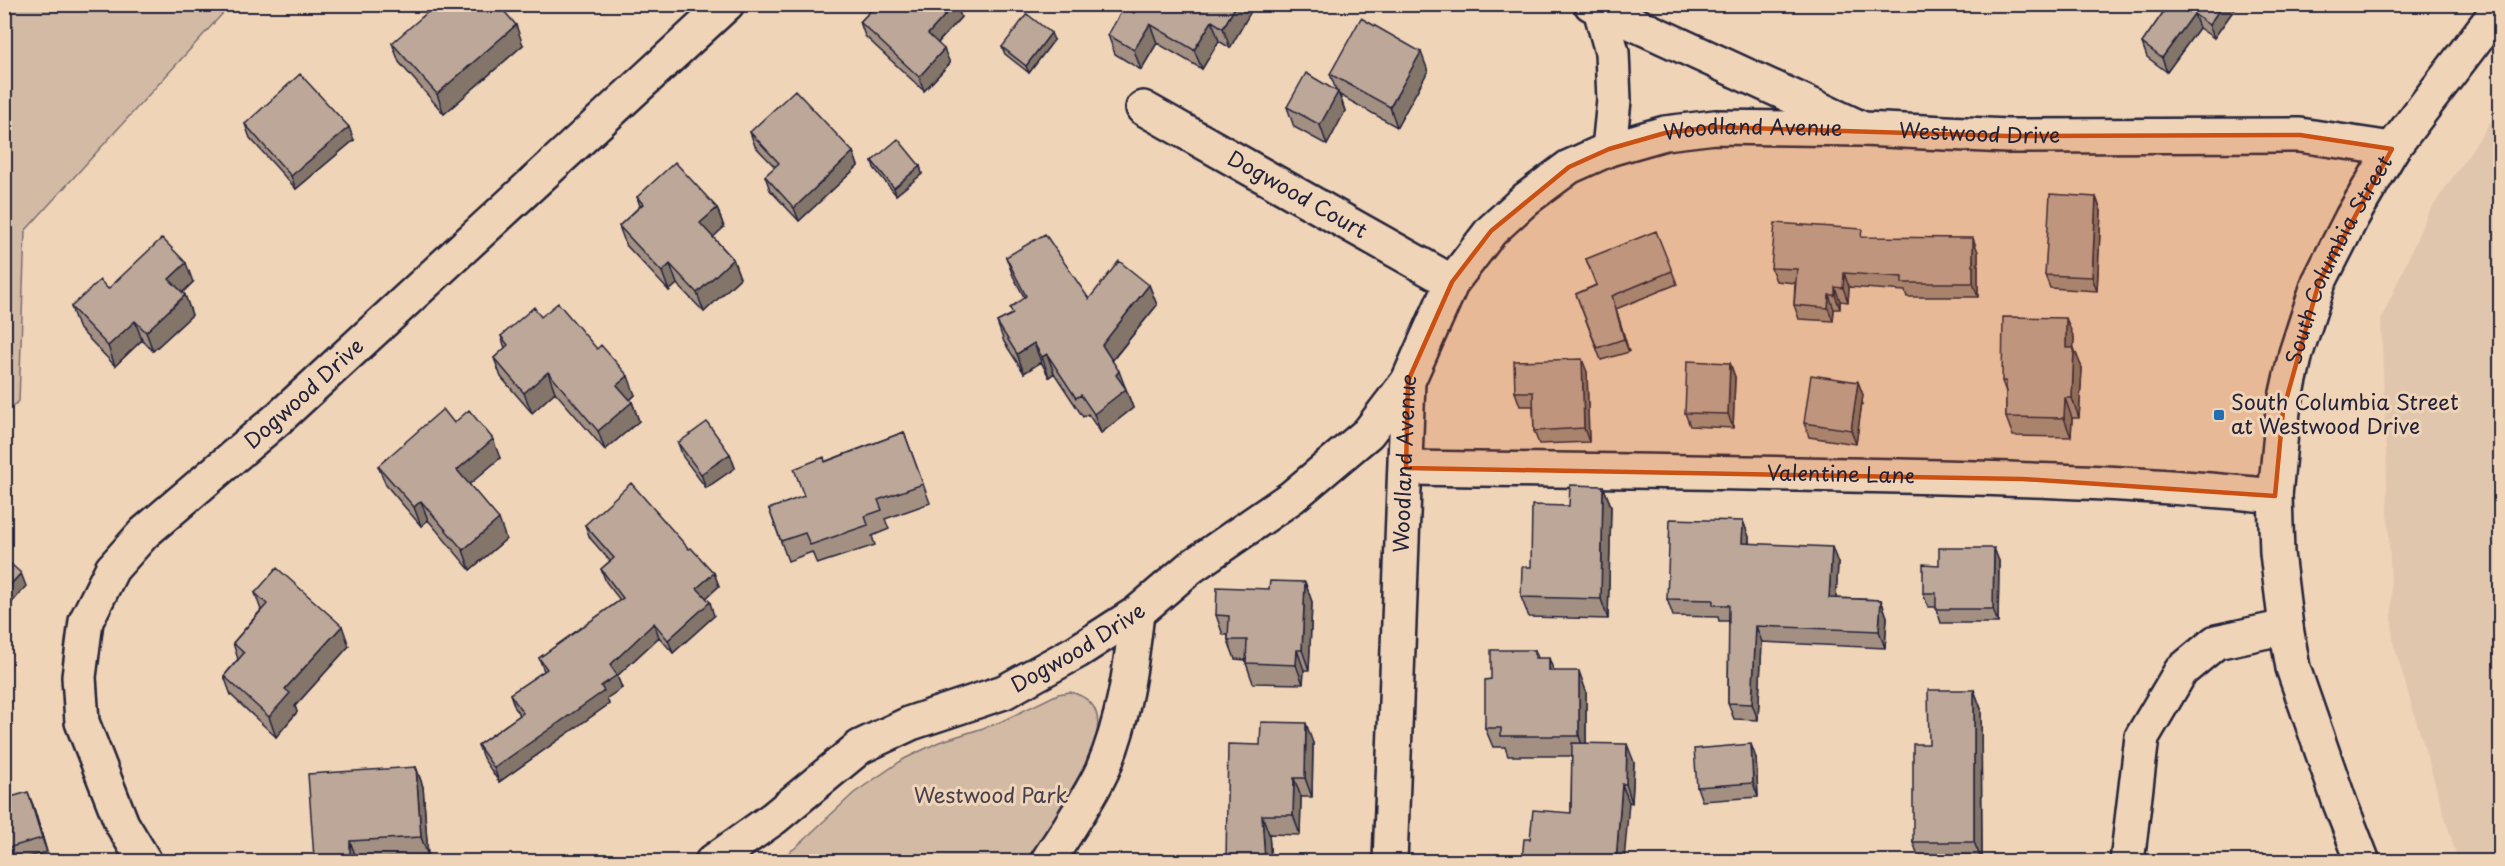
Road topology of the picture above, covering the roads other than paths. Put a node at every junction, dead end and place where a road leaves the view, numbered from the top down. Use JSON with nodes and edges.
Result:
{"nodes":[{"id":1,"x":727,"y":4,"type":"edge"},
{"id":2,"x":1596,"y":7,"type":"edge"},
{"id":3,"x":2500,"y":7,"type":"edge"},
{"id":4,"x":1143,"y":108,"type":"dead end"},
{"id":5,"x":1863,"y":129,"type":"junction"},
{"id":6,"x":1609,"y":148,"type":"junction"},
{"id":7,"x":2392,"y":149,"type":"junction"},
{"id":8,"x":1452,"y":282,"type":"junction"},
{"id":9,"x":1408,"y":381,"type":"junction"},
{"id":10,"x":1406,"y":468,"type":"junction"},
{"id":11,"x":2275,"y":496,"type":"junction"},
{"id":12,"x":1137,"y":613,"type":"junction"},
{"id":13,"x":2286,"y":627,"type":"junction"},
{"id":14,"x":145,"y":861,"type":"edge"},
{"id":15,"x":711,"y":861,"type":"edge"},
{"id":16,"x":1047,"y":861,"type":"edge"},
{"id":17,"x":1390,"y":861,"type":"edge"},
{"id":18,"x":2127,"y":861,"type":"edge"},
{"id":19,"x":2363,"y":861,"type":"edge"}],
"edges":[{"from":1,"to":14,"type":"street","name":"Dogwood Drive"},
{"from":2,"to":5,"type":"street","name":"Westwood Drive"},
{"from":2,"to":6,"type":"street"},
{"from":3,"to":7,"type":"street","name":"South Columbia Street"},
{"from":4,"to":8,"type":"street","name":"Dogwood Court"},
{"from":5,"to":6,"type":"street","name":"Woodland Avenue"},
{"from":5,"to":7,"type":"street","name":"Westwood Drive"},
{"from":6,"to":8,"type":"street","name":"Woodland Avenue"},
{"from":7,"to":11,"type":"street","name":"South Columbia Street"},
{"from":8,"to":9,"type":"street","name":"Woodland Avenue"},
{"from":9,"to":10,"type":"street","name":"Woodland Avenue"},
{"from":9,"to":12,"type":"street","name":"Dogwood Drive"},
{"from":10,"to":11,"type":"street","name":"Valentine Lane"},
{"from":10,"to":17,"type":"street","name":"Woodland Avenue"},
{"from":11,"to":13,"type":"street","name":"South Columbia Street"},
{"from":12,"to":15,"type":"street","name":"Dogwood Drive"},
{"from":12,"to":16,"type":"street"},
{"from":13,"to":18,"type":"street"},
{"from":13,"to":19,"type":"street","name":"South Columbia Street"}]}
